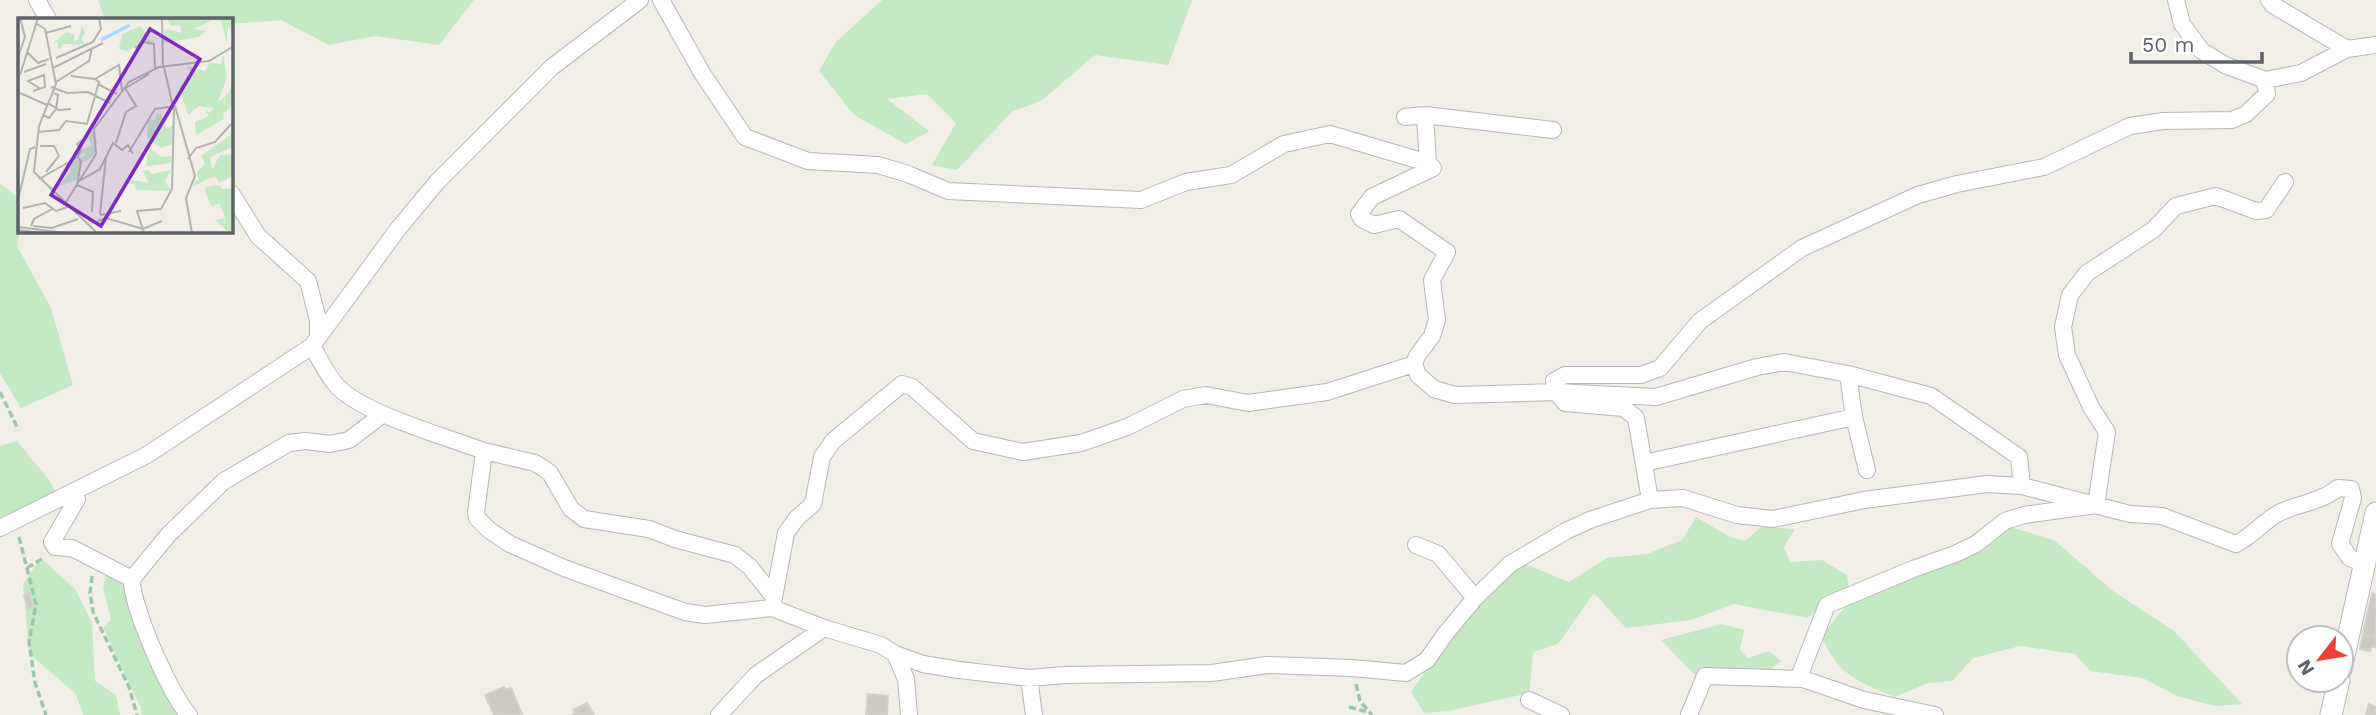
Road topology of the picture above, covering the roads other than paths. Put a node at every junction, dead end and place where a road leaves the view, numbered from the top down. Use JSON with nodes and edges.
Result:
{"nodes":[{"id":1,"x":37,"y":0,"type":"edge"},
{"id":2,"x":640,"y":0,"type":"edge"},
{"id":3,"x":661,"y":0,"type":"edge"},
{"id":4,"x":2176,"y":0,"type":"edge"},
{"id":5,"x":2269,"y":0,"type":"edge"},
{"id":6,"x":47,"y":18,"type":"edge"},
{"id":7,"x":2376,"y":45,"type":"edge"},
{"id":8,"x":2347,"y":49,"type":"junction"},
{"id":9,"x":2265,"y":80,"type":"junction"},
{"id":10,"x":1425,"y":115,"type":"junction"},
{"id":11,"x":1405,"y":117,"type":"dead end"},
{"id":12,"x":1553,"y":130,"type":"dead end"},
{"id":13,"x":1428,"y":163,"type":"junction"},
{"id":14,"x":2285,"y":182,"type":"dead end"},
{"id":15,"x":233,"y":196,"type":"edge"},
{"id":16,"x":315,"y":341,"type":"junction"},
{"id":17,"x":1414,"y":364,"type":"junction"},
{"id":18,"x":1848,"y":374,"type":"junction"},
{"id":19,"x":1556,"y":392,"type":"junction"},
{"id":20,"x":383,"y":414,"type":"junction"},
{"id":21,"x":1854,"y":417,"type":"junction"},
{"id":22,"x":484,"y":451,"type":"junction"},
{"id":23,"x":1644,"y":463,"type":"junction"},
{"id":24,"x":1867,"y":470,"type":"dead end"},
{"id":25,"x":2022,"y":486,"type":"junction"},
{"id":26,"x":75,"y":492,"type":"junction"},
{"id":27,"x":1650,"y":500,"type":"junction"},
{"id":28,"x":2096,"y":505,"type":"junction"},
{"id":29,"x":2376,"y":513,"type":"edge"},
{"id":30,"x":8,"y":524,"type":"edge"},
{"id":31,"x":1416,"y":545,"type":"dead end"},
{"id":32,"x":2365,"y":564,"type":"junction"},
{"id":33,"x":132,"y":579,"type":"junction"},
{"id":34,"x":1475,"y":598,"type":"junction"},
{"id":35,"x":773,"y":603,"type":"junction"},
{"id":36,"x":2351,"y":624,"type":"edge"},
{"id":37,"x":824,"y":628,"type":"junction"},
{"id":38,"x":895,"y":653,"type":"junction"},
{"id":39,"x":1029,"y":678,"type":"junction"},
{"id":40,"x":1803,"y":679,"type":"junction"},
{"id":41,"x":2336,"y":694,"type":"edge"},
{"id":42,"x":1529,"y":700,"type":"dead end"},
{"id":43,"x":189,"y":715,"type":"edge"},
{"id":44,"x":719,"y":715,"type":"edge"},
{"id":45,"x":909,"y":715,"type":"edge"},
{"id":46,"x":1034,"y":715,"type":"edge"},
{"id":47,"x":1561,"y":715,"type":"edge"},
{"id":48,"x":1689,"y":715,"type":"edge"},
{"id":49,"x":1935,"y":715,"type":"edge"},
{"id":50,"x":2331,"y":715,"type":"edge"}],
"edges":[{"from":1,"to":6,"type":"street"},
{"from":2,"to":16,"type":"street"},
{"from":3,"to":13,"type":"street"},
{"from":4,"to":9,"type":"street"},
{"from":5,"to":8,"type":"street"},
{"from":7,"to":8,"type":"street"},
{"from":8,"to":9,"type":"street"},
{"from":9,"to":19,"type":"street"},
{"from":10,"to":11,"type":"street"},
{"from":10,"to":12,"type":"street"},
{"from":10,"to":13,"type":"street"},
{"from":13,"to":17,"type":"street"},
{"from":14,"to":28,"type":"street"},
{"from":15,"to":16,"type":"street"},
{"from":16,"to":20,"type":"street"},
{"from":16,"to":26,"type":"street"},
{"from":17,"to":19,"type":"street"},
{"from":17,"to":35,"type":"street"},
{"from":18,"to":19,"type":"street"},
{"from":18,"to":21,"type":"street"},
{"from":18,"to":25,"type":"street"},
{"from":19,"to":23,"type":"street"},
{"from":20,"to":22,"type":"street"},
{"from":20,"to":33,"type":"street"},
{"from":21,"to":23,"type":"street"},
{"from":21,"to":24,"type":"street"},
{"from":22,"to":35,"type":"street"},
{"from":22,"to":35,"type":"street"},
{"from":23,"to":27,"type":"street"},
{"from":25,"to":27,"type":"street"},
{"from":25,"to":28,"type":"street"},
{"from":26,"to":30,"type":"street"},
{"from":26,"to":33,"type":"street"},
{"from":27,"to":34,"type":"street"},
{"from":28,"to":32,"type":"street"},
{"from":28,"to":40,"type":"street"},
{"from":29,"to":32,"type":"main road"},
{"from":31,"to":34,"type":"street"},
{"from":32,"to":36,"type":"main road"},
{"from":33,"to":43,"type":"street"},
{"from":34,"to":39,"type":"street"},
{"from":35,"to":37,"type":"street"},
{"from":37,"to":38,"type":"street"},
{"from":37,"to":44,"type":"street"},
{"from":38,"to":39,"type":"street"},
{"from":38,"to":45,"type":"street"},
{"from":39,"to":46,"type":"street"},
{"from":40,"to":48,"type":"street"},
{"from":40,"to":49,"type":"street"},
{"from":41,"to":50,"type":"main road"},
{"from":42,"to":47,"type":"street"}]}
